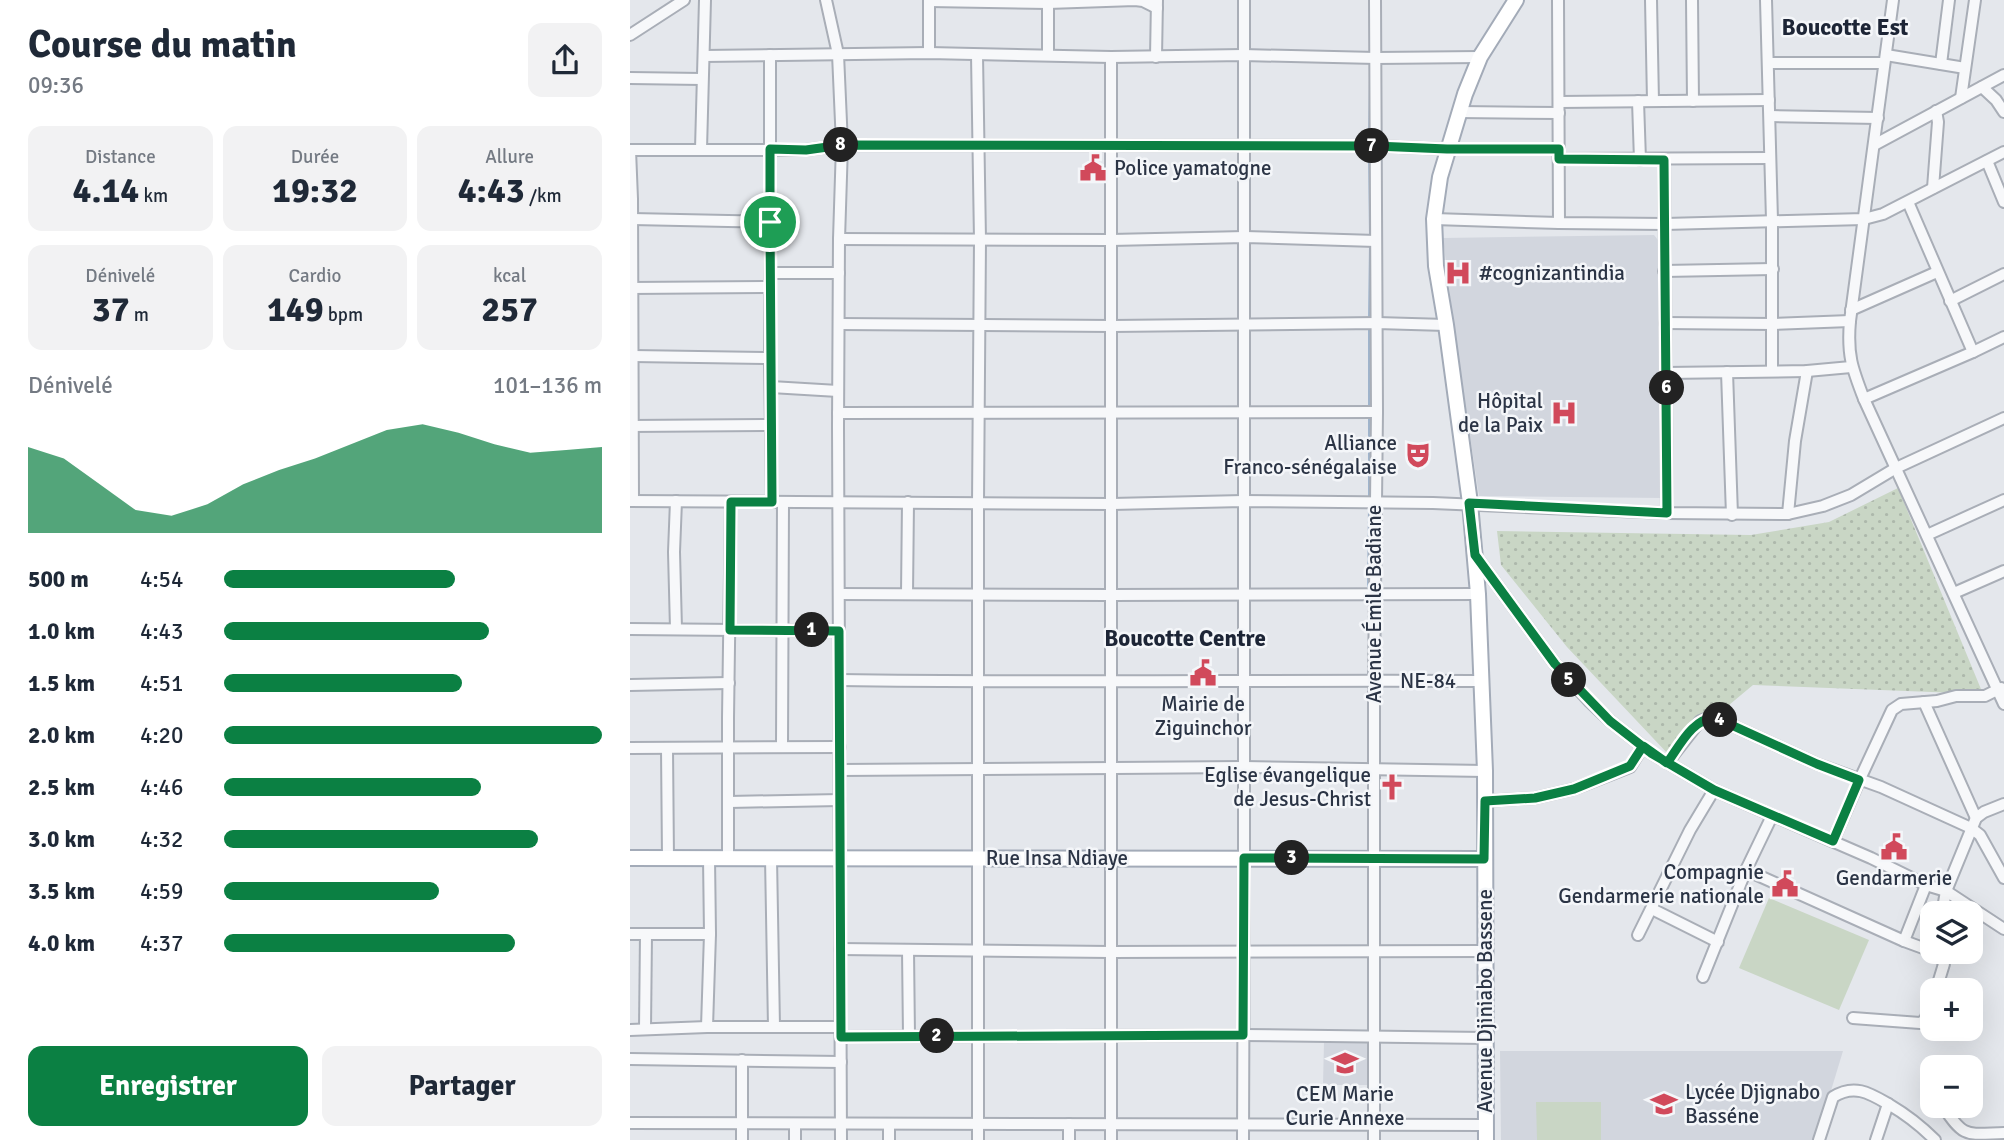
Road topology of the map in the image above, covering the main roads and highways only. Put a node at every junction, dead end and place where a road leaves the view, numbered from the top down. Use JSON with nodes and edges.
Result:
{"nodes":[{"id":1,"x":1516,"y":0,"type":"edge"},
{"id":2,"x":630,"y":858,"type":"edge"},
{"id":3,"x":1484,"y":859,"type":"junction"},
{"id":4,"x":1486,"y":1140,"type":"edge"}],
"edges":[{"from":1,"to":3,"type":"main road","name":"Avenue Djiniabo Bassene"},
{"from":2,"to":3,"type":"main road","name":"Rue Insa Ndiaye"},
{"from":3,"to":4,"type":"main road","name":"Avenue Djiniabo Bassene"}]}
